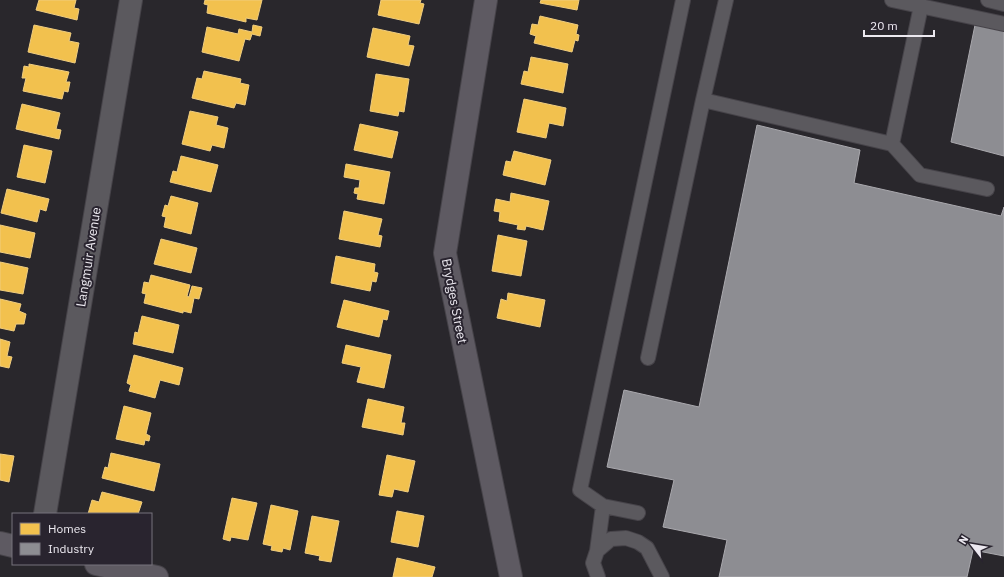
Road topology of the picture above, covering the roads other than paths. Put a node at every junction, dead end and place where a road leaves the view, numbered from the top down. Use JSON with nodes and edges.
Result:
{"nodes":[{"id":1,"x":131,"y":0,"type":"edge"},
{"id":2,"x":486,"y":0,"type":"edge"},
{"id":3,"x":683,"y":0,"type":"edge"},
{"id":4,"x":726,"y":0,"type":"edge"},
{"id":5,"x":892,"y":0,"type":"edge"},
{"id":6,"x":988,"y":0,"type":"edge"},
{"id":7,"x":1004,"y":4,"type":"edge"},
{"id":8,"x":921,"y":6,"type":"junction"},
{"id":9,"x":1004,"y":24,"type":"edge"},
{"id":10,"x":703,"y":100,"type":"junction"},
{"id":11,"x":892,"y":144,"type":"junction"},
{"id":12,"x":987,"y":189,"type":"dead end"},
{"id":13,"x":648,"y":358,"type":"dead end"},
{"id":14,"x":603,"y":506,"type":"junction"},
{"id":15,"x":45,"y":513,"type":"edge"},
{"id":16,"x":638,"y":513,"type":"dead end"},
{"id":17,"x":0,"y":543,"type":"edge"},
{"id":18,"x":12,"y":546,"type":"edge"},
{"id":19,"x":597,"y":551,"type":"junction"},
{"id":20,"x":101,"y":565,"type":"edge"},
{"id":21,"x":156,"y":577,"type":"edge"},
{"id":22,"x":511,"y":577,"type":"edge"},
{"id":23,"x":598,"y":577,"type":"edge"},
{"id":24,"x":662,"y":577,"type":"edge"}],
"edges":[{"from":1,"to":15,"type":"street","name":"Langmuir Avenue"},
{"from":2,"to":22,"type":"street","name":"Brydges Street"},
{"from":3,"to":14,"type":"lane"},
{"from":4,"to":10,"type":"lane"},
{"from":5,"to":8,"type":"lane"},
{"from":6,"to":7,"type":"lane"},
{"from":8,"to":9,"type":"lane"},
{"from":8,"to":11,"type":"lane"},
{"from":10,"to":11,"type":"lane"},
{"from":10,"to":13,"type":"lane"},
{"from":11,"to":12,"type":"lane"},
{"from":14,"to":16,"type":"lane"},
{"from":14,"to":19,"type":"lane"},
{"from":17,"to":18,"type":"street"},
{"from":19,"to":23,"type":"lane"},
{"from":19,"to":24,"type":"lane"},
{"from":20,"to":21,"type":"street"}]}
